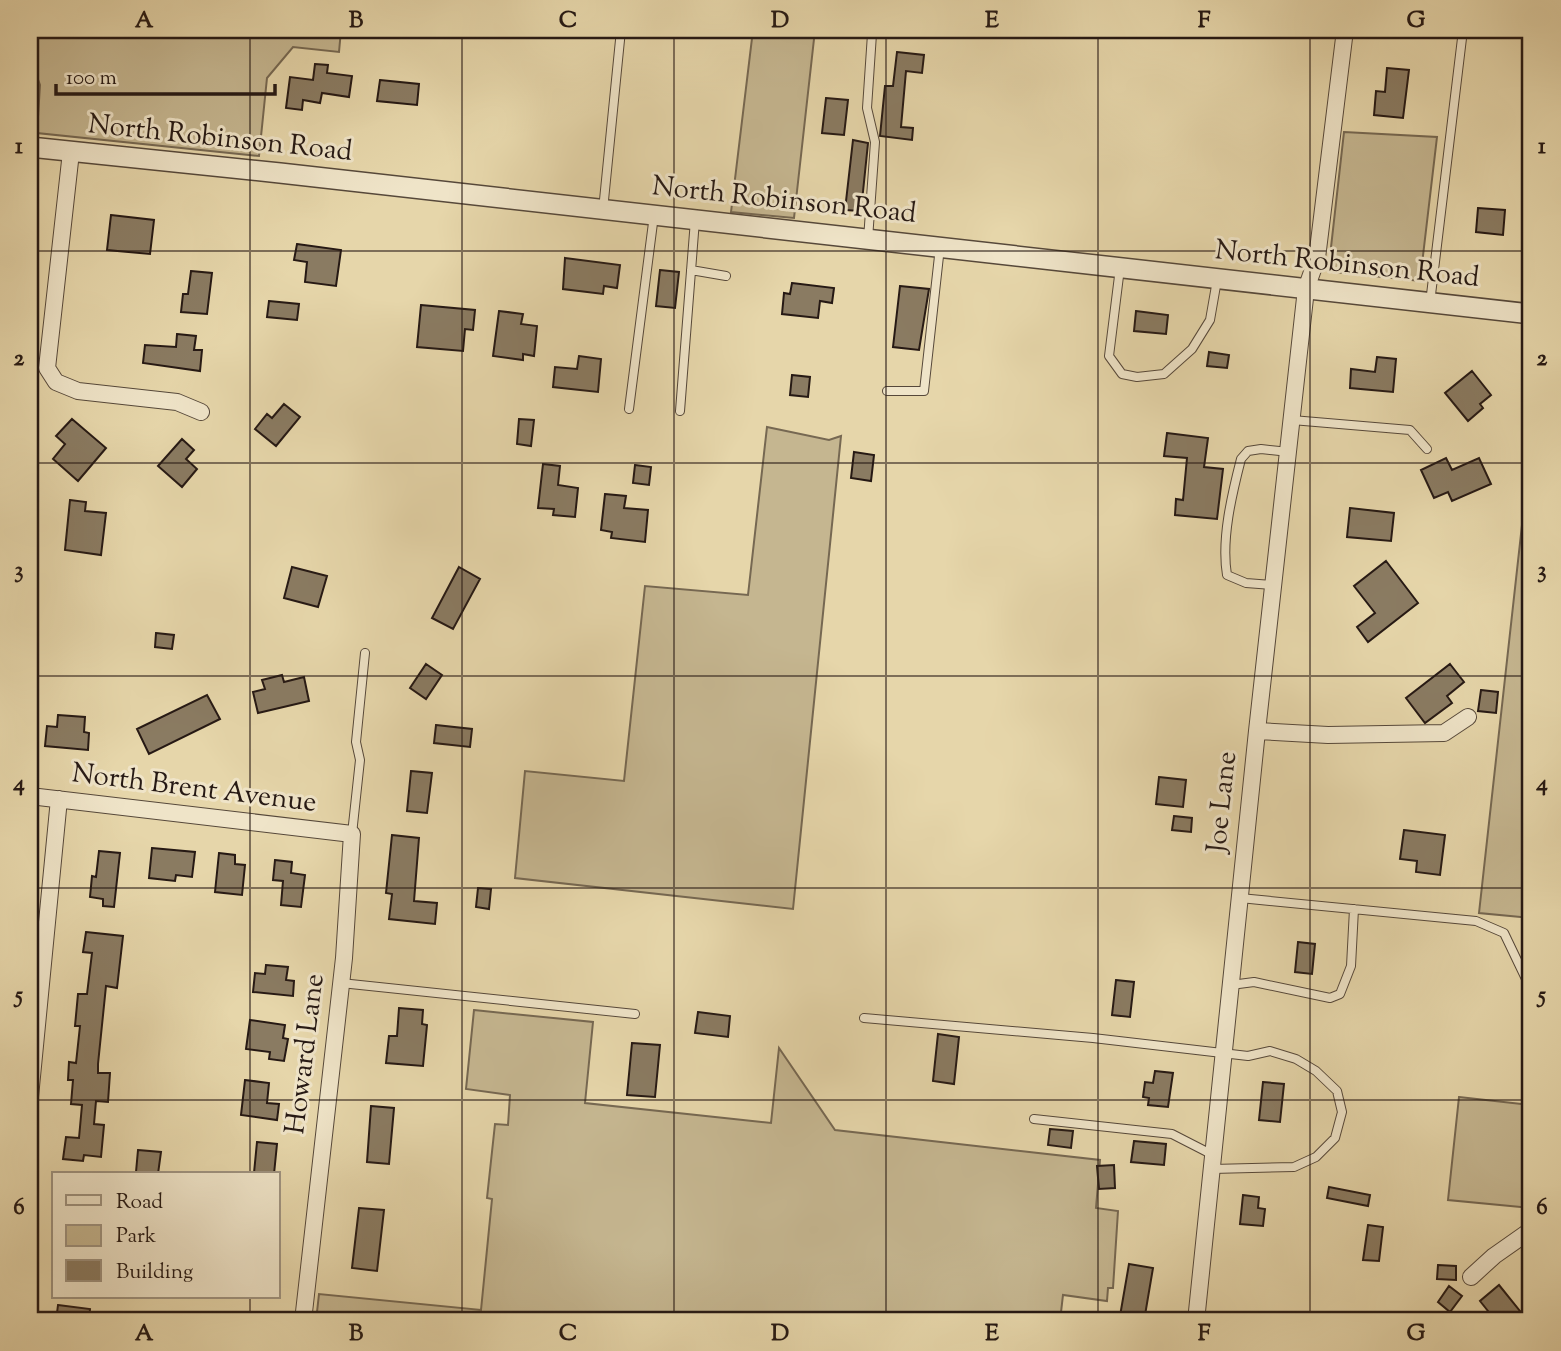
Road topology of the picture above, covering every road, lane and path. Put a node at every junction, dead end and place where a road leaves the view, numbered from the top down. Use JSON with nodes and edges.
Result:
{"nodes":[{"id":1,"x":621,"y":30,"type":"edge"},
{"id":2,"x":1345,"y":30,"type":"edge"},
{"id":3,"x":1463,"y":30,"type":"edge"},
{"id":4,"x":873,"y":34,"type":"dead end"},
{"id":5,"x":30,"y":147,"type":"edge"},
{"id":6,"x":71,"y":152,"type":"junction"},
{"id":7,"x":603,"y":210,"type":"junction"},
{"id":8,"x":654,"y":215,"type":"junction"},
{"id":9,"x":695,"y":220,"type":"junction"},
{"id":10,"x":868,"y":239,"type":"junction"},
{"id":11,"x":940,"y":247,"type":"junction"},
{"id":12,"x":1120,"y":268,"type":"junction"},
{"id":13,"x":691,"y":270,"type":"junction"},
{"id":14,"x":726,"y":276,"type":"dead end"},
{"id":15,"x":1217,"y":279,"type":"junction"},
{"id":16,"x":1306,"y":289,"type":"junction"},
{"id":17,"x":1430,"y":303,"type":"junction"},
{"id":18,"x":1531,"y":314,"type":"edge"},
{"id":19,"x":887,"y":391,"type":"dead end"},
{"id":20,"x":629,"y":409,"type":"dead end"},
{"id":21,"x":680,"y":411,"type":"dead end"},
{"id":22,"x":201,"y":412,"type":"dead end"},
{"id":23,"x":1292,"y":421,"type":"junction"},
{"id":24,"x":1427,"y":449,"type":"dead end"},
{"id":25,"x":1289,"y":452,"type":"junction"},
{"id":26,"x":1274,"y":585,"type":"junction"},
{"id":27,"x":365,"y":653,"type":"dead end"},
{"id":28,"x":1468,"y":717,"type":"dead end"},
{"id":29,"x":1257,"y":731,"type":"junction"},
{"id":30,"x":30,"y":796,"type":"edge"},
{"id":31,"x":59,"y":799,"type":"junction"},
{"id":32,"x":352,"y":834,"type":"junction"},
{"id":33,"x":1240,"y":898,"type":"junction"},
{"id":34,"x":1354,"y":909,"type":"junction"},
{"id":35,"x":341,"y":983,"type":"junction"},
{"id":36,"x":1231,"y":985,"type":"junction"},
{"id":37,"x":1531,"y":996,"type":"edge"},
{"id":38,"x":635,"y":1014,"type":"dead end"},
{"id":39,"x":864,"y":1018,"type":"dead end"},
{"id":40,"x":1224,"y":1052,"type":"junction"},
{"id":41,"x":30,"y":1097,"type":"edge"},
{"id":42,"x":1034,"y":1119,"type":"dead end"},
{"id":43,"x":1213,"y":1162,"type":"junction"},
{"id":44,"x":1531,"y":1230,"type":"edge"},
{"id":45,"x":1471,"y":1277,"type":"dead end"},
{"id":46,"x":303,"y":1321,"type":"edge"},
{"id":47,"x":1196,"y":1321,"type":"edge"}],
"edges":[{"from":1,"to":7,"type":"lane"},
{"from":2,"to":16,"type":"street","name":"Joe Lane"},
{"from":3,"to":17,"type":"lane"},
{"from":4,"to":10,"type":"lane"},
{"from":5,"to":6,"type":"street","name":"North Robinson Road"},
{"from":6,"to":7,"type":"street","name":"North Robinson Road"},
{"from":6,"to":22,"type":"street"},
{"from":7,"to":8,"type":"street","name":"North Robinson Road"},
{"from":8,"to":9,"type":"street","name":"North Robinson Road"},
{"from":8,"to":20,"type":"lane"},
{"from":9,"to":10,"type":"street","name":"North Robinson Road"},
{"from":9,"to":13,"type":"lane"},
{"from":10,"to":11,"type":"street","name":"North Robinson Road"},
{"from":11,"to":12,"type":"street","name":"North Robinson Road"},
{"from":11,"to":19,"type":"lane"},
{"from":12,"to":15,"type":"street","name":"North Robinson Road"},
{"from":12,"to":15,"type":"lane"},
{"from":13,"to":14,"type":"lane"},
{"from":13,"to":21,"type":"lane"},
{"from":15,"to":16,"type":"street","name":"North Robinson Road"},
{"from":16,"to":17,"type":"street","name":"North Robinson Road"},
{"from":16,"to":23,"type":"street","name":"Joe Lane"},
{"from":17,"to":18,"type":"street","name":"North Robinson Road"},
{"from":23,"to":24,"type":"lane"},
{"from":23,"to":25,"type":"street","name":"Joe Lane"},
{"from":25,"to":26,"type":"street","name":"Joe Lane"},
{"from":25,"to":26,"type":"lane"},
{"from":26,"to":29,"type":"street","name":"Joe Lane"},
{"from":27,"to":32,"type":"lane"},
{"from":28,"to":29,"type":"street"},
{"from":29,"to":33,"type":"street","name":"Joe Lane"},
{"from":30,"to":31,"type":"street","name":"North Brent Avenue"},
{"from":31,"to":32,"type":"street","name":"North Brent Avenue"},
{"from":31,"to":41,"type":"street"},
{"from":32,"to":35,"type":"street","name":"Howard Lane"},
{"from":33,"to":34,"type":"lane"},
{"from":33,"to":36,"type":"street","name":"Joe Lane"},
{"from":34,"to":36,"type":"lane"},
{"from":34,"to":37,"type":"lane"},
{"from":35,"to":38,"type":"lane"},
{"from":35,"to":46,"type":"street","name":"Howard Lane"},
{"from":36,"to":40,"type":"street","name":"Joe Lane"},
{"from":39,"to":40,"type":"lane"},
{"from":40,"to":43,"type":"street","name":"Joe Lane"},
{"from":40,"to":43,"type":"lane"},
{"from":42,"to":43,"type":"lane"},
{"from":43,"to":47,"type":"street","name":"Joe Lane"},
{"from":44,"to":45,"type":"street"}]}
